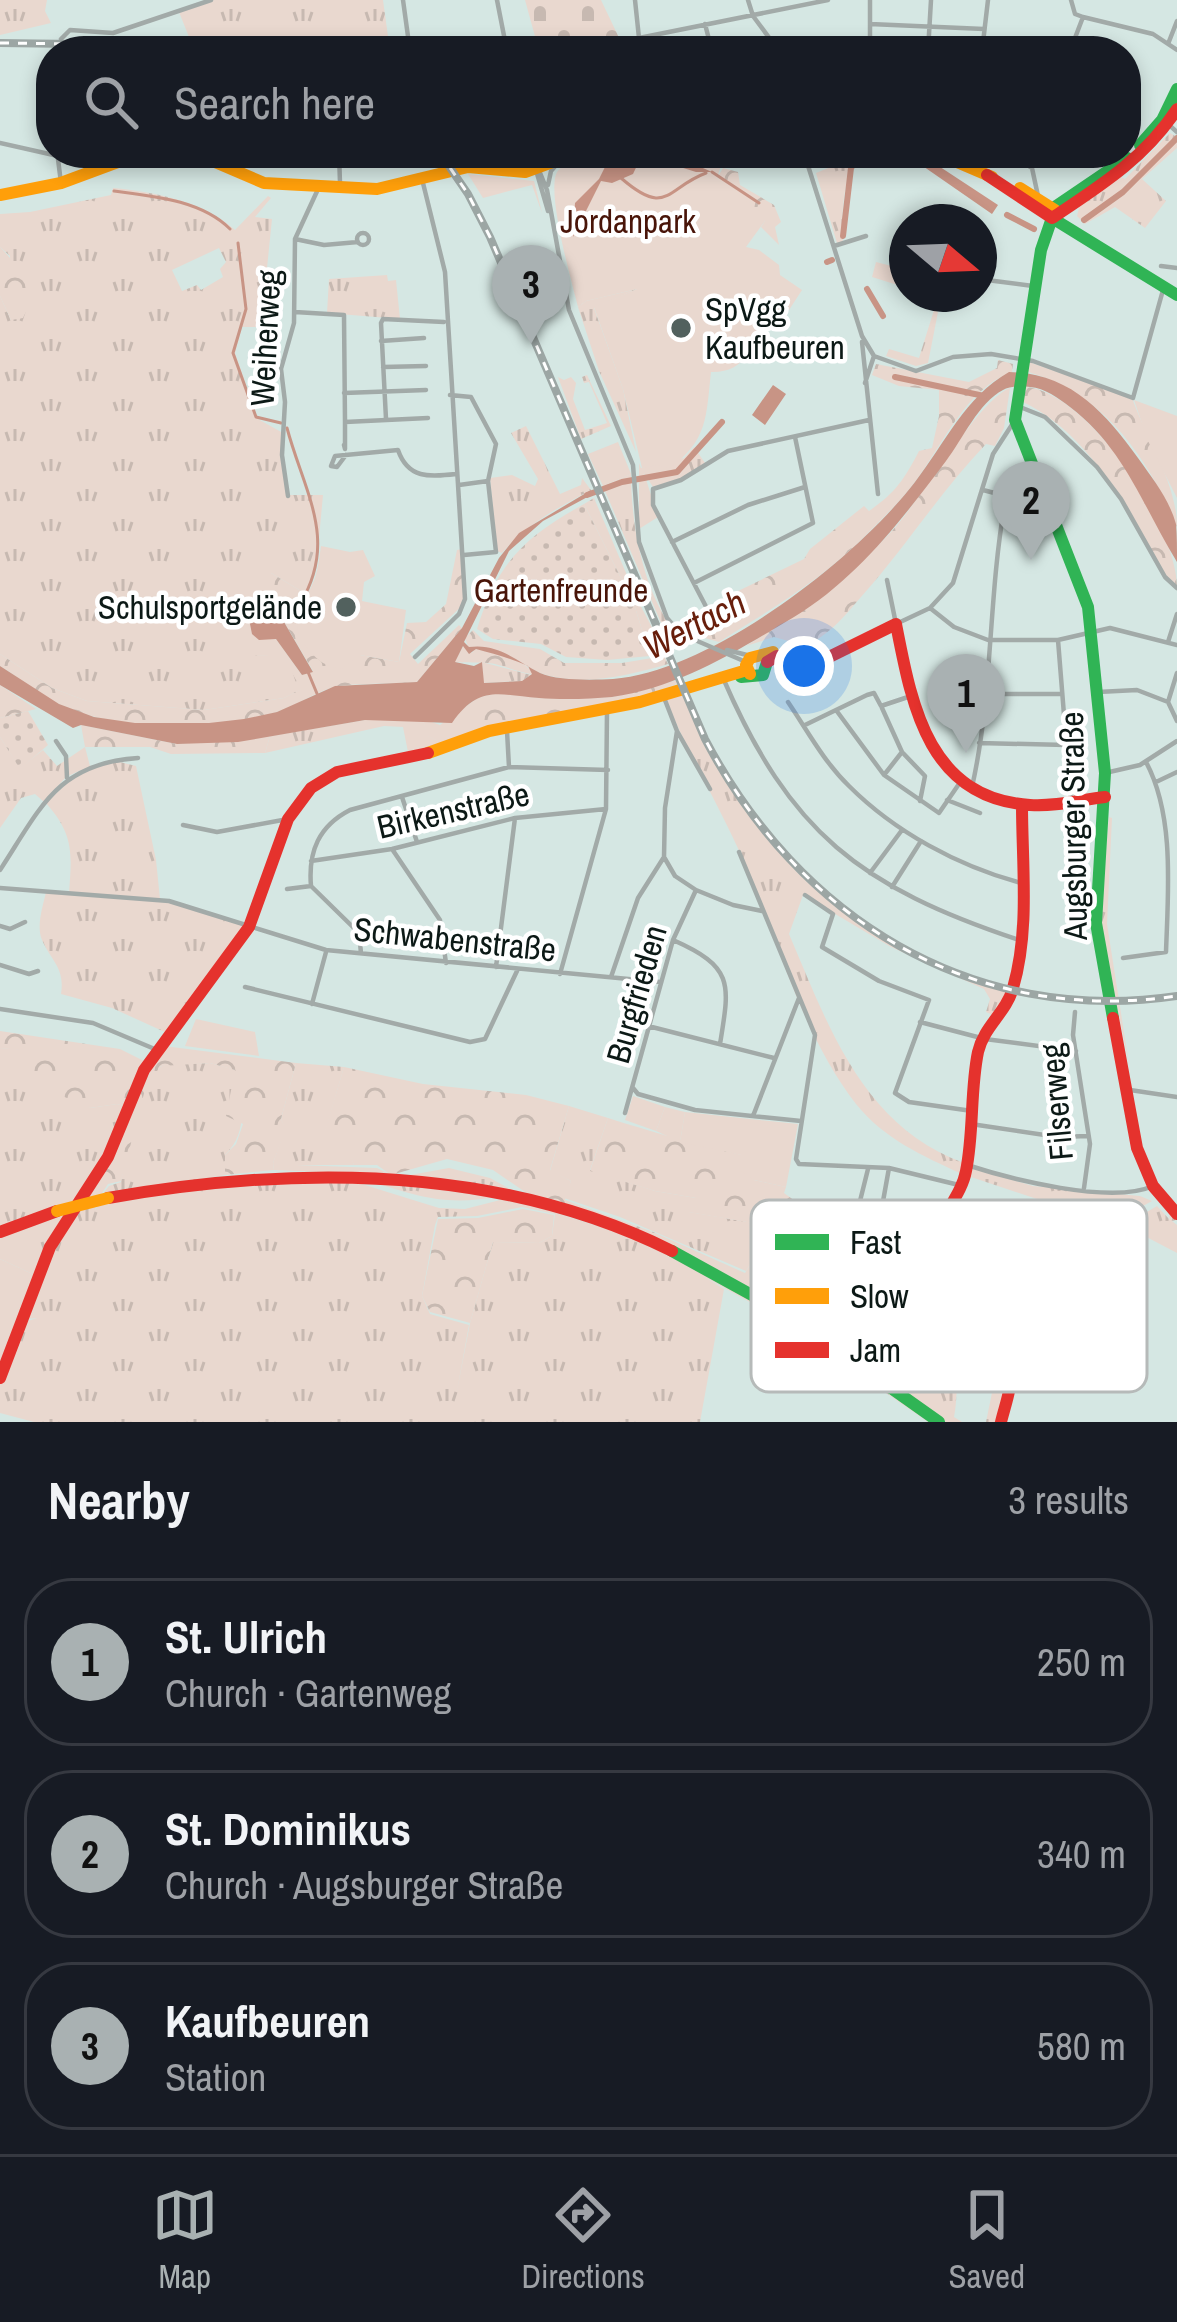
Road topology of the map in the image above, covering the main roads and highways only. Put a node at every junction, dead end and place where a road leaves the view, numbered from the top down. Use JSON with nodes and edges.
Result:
{"nodes":[{"id":1,"x":1177,"y":89,"type":"edge"},
{"id":2,"x":1177,"y":110,"type":"edge"},
{"id":3,"x":1172,"y":128,"type":"edge"},
{"id":4,"x":1141,"y":143,"type":"edge"},
{"id":5,"x":1141,"y":155,"type":"edge"},
{"id":6,"x":102,"y":168,"type":"edge"},
{"id":7,"x":229,"y":168,"type":"edge"},
{"id":8,"x":465,"y":168,"type":"edge"},
{"id":9,"x":476,"y":168,"type":"edge"},
{"id":10,"x":517,"y":168,"type":"edge"},
{"id":11,"x":971,"y":168,"type":"edge"},
{"id":12,"x":1112,"y":168,"type":"edge"},
{"id":13,"x":1126,"y":168,"type":"edge"},
{"id":14,"x":0,"y":195,"type":"edge"},
{"id":15,"x":1077,"y":201,"type":"junction"},
{"id":16,"x":1049,"y":209,"type":"junction"},
{"id":17,"x":1077,"y":231,"type":"junction"},
{"id":18,"x":1171,"y":291,"type":"edge"},
{"id":19,"x":1105,"y":797,"type":"junction"},
{"id":20,"x":999,"y":799,"type":"junction"},
{"id":21,"x":1022,"y":805,"type":"junction"},
{"id":22,"x":1040,"y":805,"type":"junction"},
{"id":23,"x":1022,"y":824,"type":"junction"},
{"id":24,"x":955,"y":1200,"type":"edge"},
{"id":25,"x":1177,"y":1214,"type":"edge"},
{"id":26,"x":0,"y":1232,"type":"edge"},
{"id":27,"x":751,"y":1292,"type":"edge"},
{"id":28,"x":0,"y":1378,"type":"edge"},
{"id":29,"x":897,"y":1392,"type":"edge"},
{"id":30,"x":1007,"y":1392,"type":"edge"},
{"id":31,"x":939,"y":1422,"type":"edge"},
{"id":32,"x":1001,"y":1422,"type":"edge"}],
"edges":[{"from":1,"to":4,"type":"main road"},
{"from":2,"to":3,"type":"main road"},
{"from":3,"to":5,"type":"main road"},
{"from":6,"to":14,"type":"main road"},
{"from":7,"to":8,"type":"main road"},
{"from":9,"to":10,"type":"main road"},
{"from":11,"to":16,"type":"main road"},
{"from":12,"to":16,"type":"main road"},
{"from":13,"to":15,"type":"main road"},
{"from":15,"to":16,"type":"main road"},
{"from":15,"to":17,"type":"main road"},
{"from":16,"to":17,"type":"main road"},
{"from":16,"to":19,"type":"main road","name":"Augsburger Straße"},
{"from":17,"to":18,"type":"main road"},
{"from":19,"to":22,"type":"main road"},
{"from":19,"to":25,"type":"main road","name":"Augsburger Straße"},
{"from":20,"to":21,"type":"main road"},
{"from":20,"to":23,"type":"main road"},
{"from":20,"to":28,"type":"main road"},
{"from":21,"to":22,"type":"main road"},
{"from":21,"to":23,"type":"main road"},
{"from":22,"to":23,"type":"main road"},
{"from":23,"to":24,"type":"main road"},
{"from":26,"to":27,"type":"main road","bridge":true},
{"from":29,"to":31,"type":"main road","bridge":true},
{"from":30,"to":32,"type":"main road"}]}
